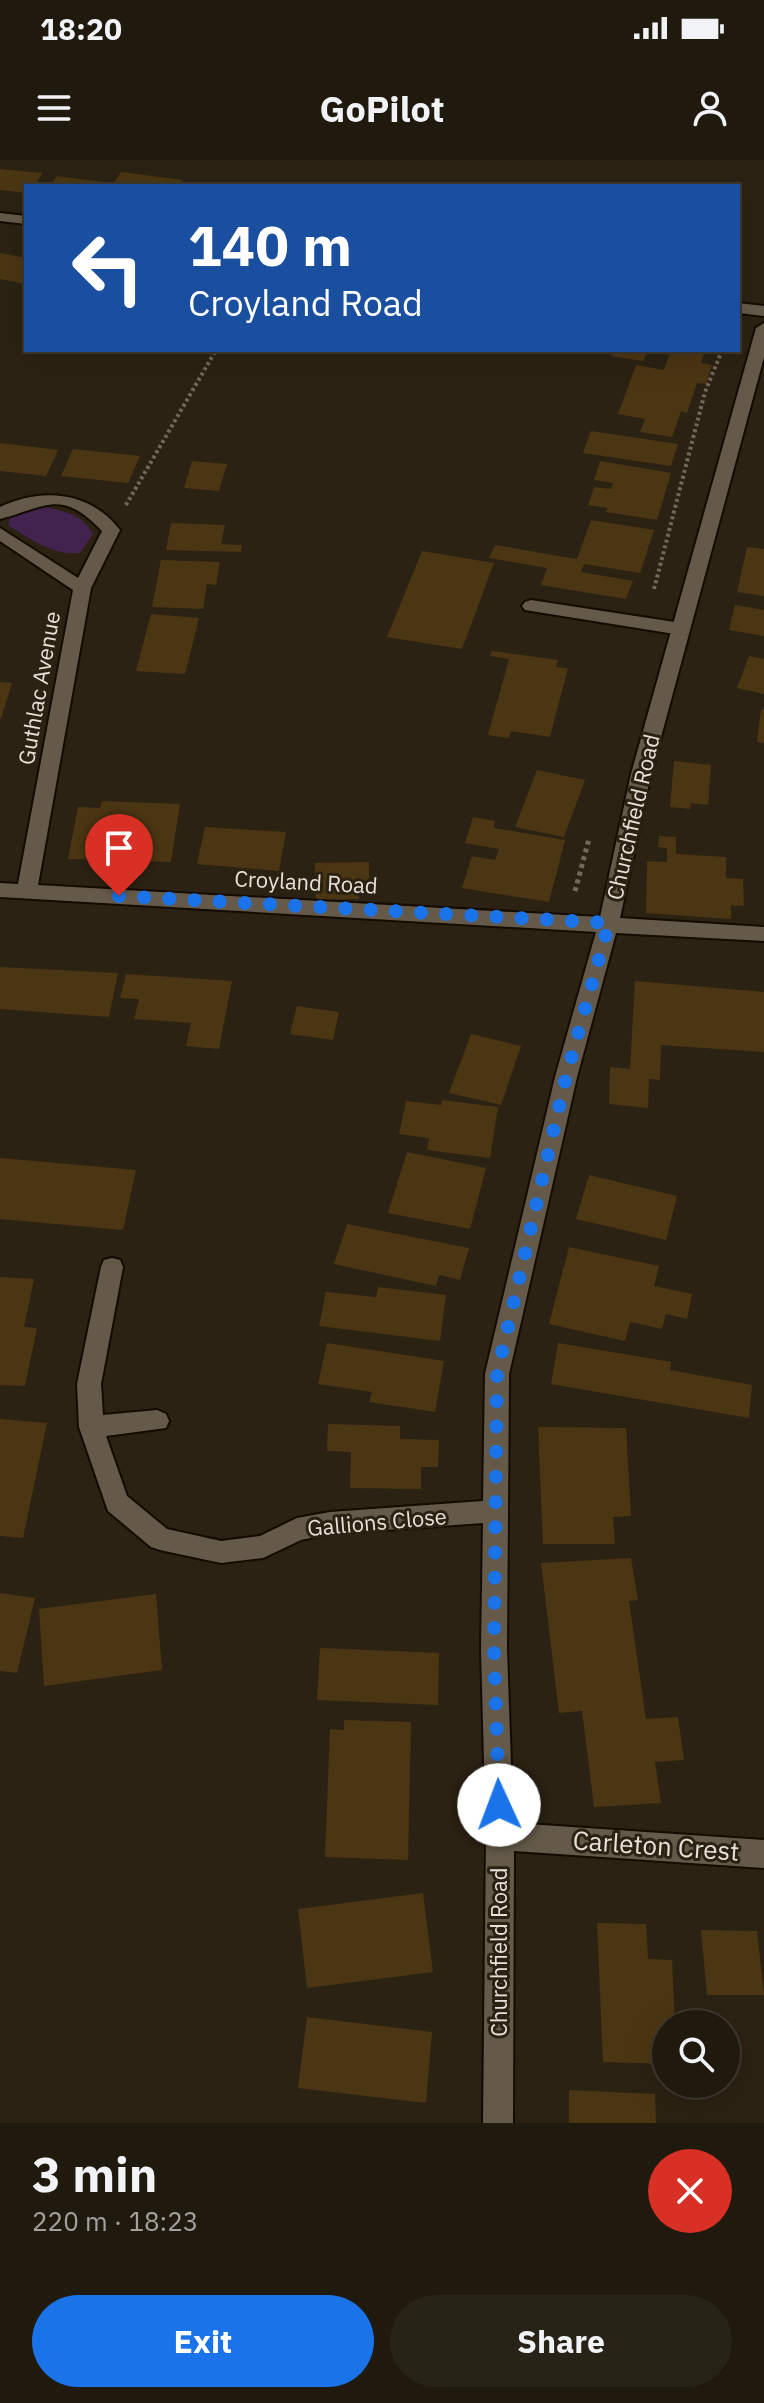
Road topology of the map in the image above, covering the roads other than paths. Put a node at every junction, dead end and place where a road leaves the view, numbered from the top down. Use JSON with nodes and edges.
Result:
{"nodes":[{"id":1,"x":0,"y":217,"type":"edge"},
{"id":2,"x":24,"y":220,"type":"edge"},
{"id":3,"x":740,"y":308,"type":"edge"},
{"id":4,"x":764,"y":311,"type":"edge"},
{"id":5,"x":764,"y":328,"type":"edge"},
{"id":6,"x":0,"y":514,"type":"edge"},
{"id":7,"x":0,"y":533,"type":"edge"},
{"id":8,"x":82,"y":588,"type":"junction"},
{"id":9,"x":531,"y":606,"type":"dead end"},
{"id":10,"x":681,"y":629,"type":"junction"},
{"id":11,"x":0,"y":890,"type":"edge"},
{"id":12,"x":27,"y":891,"type":"junction"},
{"id":13,"x":609,"y":923,"type":"junction"},
{"id":14,"x":764,"y":934,"type":"edge"},
{"id":15,"x":112,"y":1267,"type":"dead end"},
{"id":16,"x":157,"y":1421,"type":"dead end"},
{"id":17,"x":91,"y":1427,"type":"junction"},
{"id":18,"x":495,"y":1511,"type":"junction"},
{"id":19,"x":500,"y":1836,"type":"junction"},
{"id":20,"x":764,"y":1854,"type":"edge"},
{"id":21,"x":498,"y":2123,"type":"edge"}],
"edges":[{"from":1,"to":2,"type":"street"},
{"from":3,"to":4,"type":"street"},
{"from":5,"to":10,"type":"street","name":"Churchfield Road"},
{"from":6,"to":8,"type":"street","name":"Guthlac Avenue"},
{"from":7,"to":8,"type":"street","name":"Guthlac Avenue"},
{"from":8,"to":12,"type":"street","name":"Guthlac Avenue"},
{"from":9,"to":10,"type":"street"},
{"from":10,"to":13,"type":"street","name":"Churchfield Road"},
{"from":11,"to":12,"type":"street","name":"Croyland Road"},
{"from":12,"to":13,"type":"street","name":"Croyland Road"},
{"from":13,"to":14,"type":"street","name":"Croyland Road"},
{"from":13,"to":18,"type":"street","name":"Churchfield Road"},
{"from":15,"to":17,"type":"street","name":"Gallions Close"},
{"from":16,"to":17,"type":"street"},
{"from":17,"to":18,"type":"street","name":"Gallions Close"},
{"from":18,"to":19,"type":"street","name":"Churchfield Road"},
{"from":19,"to":20,"type":"street","name":"Carleton Crest"},
{"from":19,"to":21,"type":"street","name":"Churchfield Road"}]}
